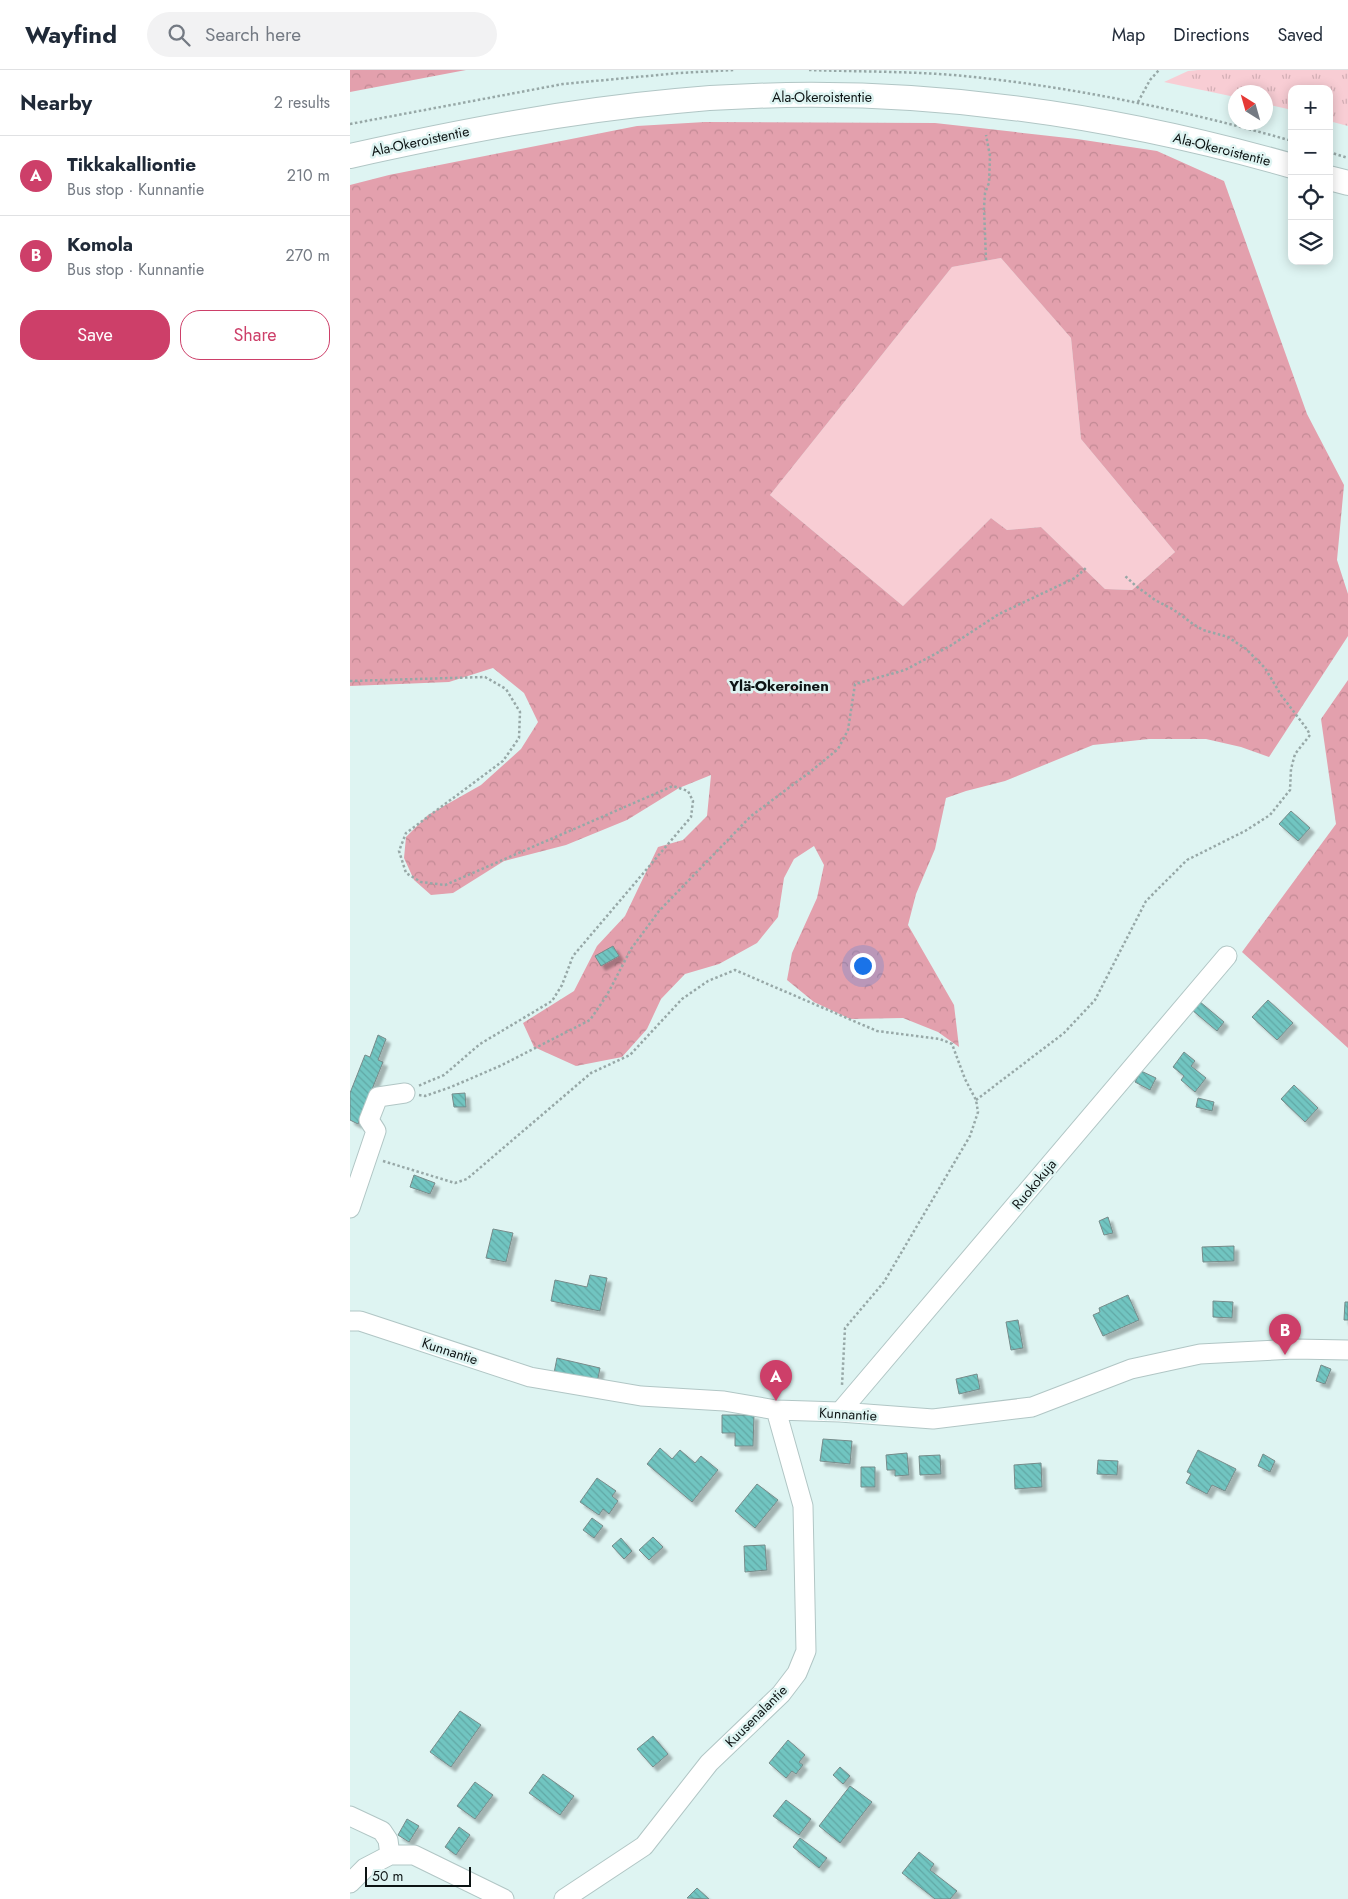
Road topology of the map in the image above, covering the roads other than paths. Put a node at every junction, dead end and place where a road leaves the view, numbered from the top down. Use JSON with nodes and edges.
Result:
{"nodes":[{"id":1,"x":350,"y":156,"type":"edge"},
{"id":2,"x":1288,"y":165,"type":"edge"},
{"id":3,"x":1333,"y":179,"type":"edge"},
{"id":4,"x":1348,"y":183,"type":"edge"},
{"id":5,"x":1227,"y":956,"type":"dead end"},
{"id":6,"x":405,"y":1093,"type":"road end"},
{"id":7,"x":350,"y":1208,"type":"edge"},
{"id":8,"x":350,"y":1321,"type":"edge"},
{"id":9,"x":1348,"y":1350,"type":"edge"},
{"id":10,"x":776,"y":1410,"type":"junction"},
{"id":11,"x":840,"y":1412,"type":"junction"},
{"id":12,"x":350,"y":1816,"type":"edge"},
{"id":13,"x":390,"y":1855,"type":"junction"},
{"id":14,"x":350,"y":1883,"type":"edge"},
{"id":15,"x":504,"y":1899,"type":"edge"},
{"id":16,"x":564,"y":1899,"type":"edge"}],
"edges":[{"from":1,"to":2,"type":"main road","name":"Ala-Okeroistentie"},
{"from":3,"to":4,"type":"main road"},
{"from":5,"to":11,"type":"street","name":"Ruokokuja"},
{"from":6,"to":7,"type":"street"},
{"from":8,"to":10,"type":"street","name":"Kunnantie"},
{"from":9,"to":11,"type":"street","name":"Kunnantie"},
{"from":10,"to":11,"type":"street","name":"Kunnantie"},
{"from":10,"to":16,"type":"street","name":"Kuusenalantie"},
{"from":12,"to":13,"type":"street"},
{"from":13,"to":14,"type":"street"},
{"from":13,"to":15,"type":"street"}]}
